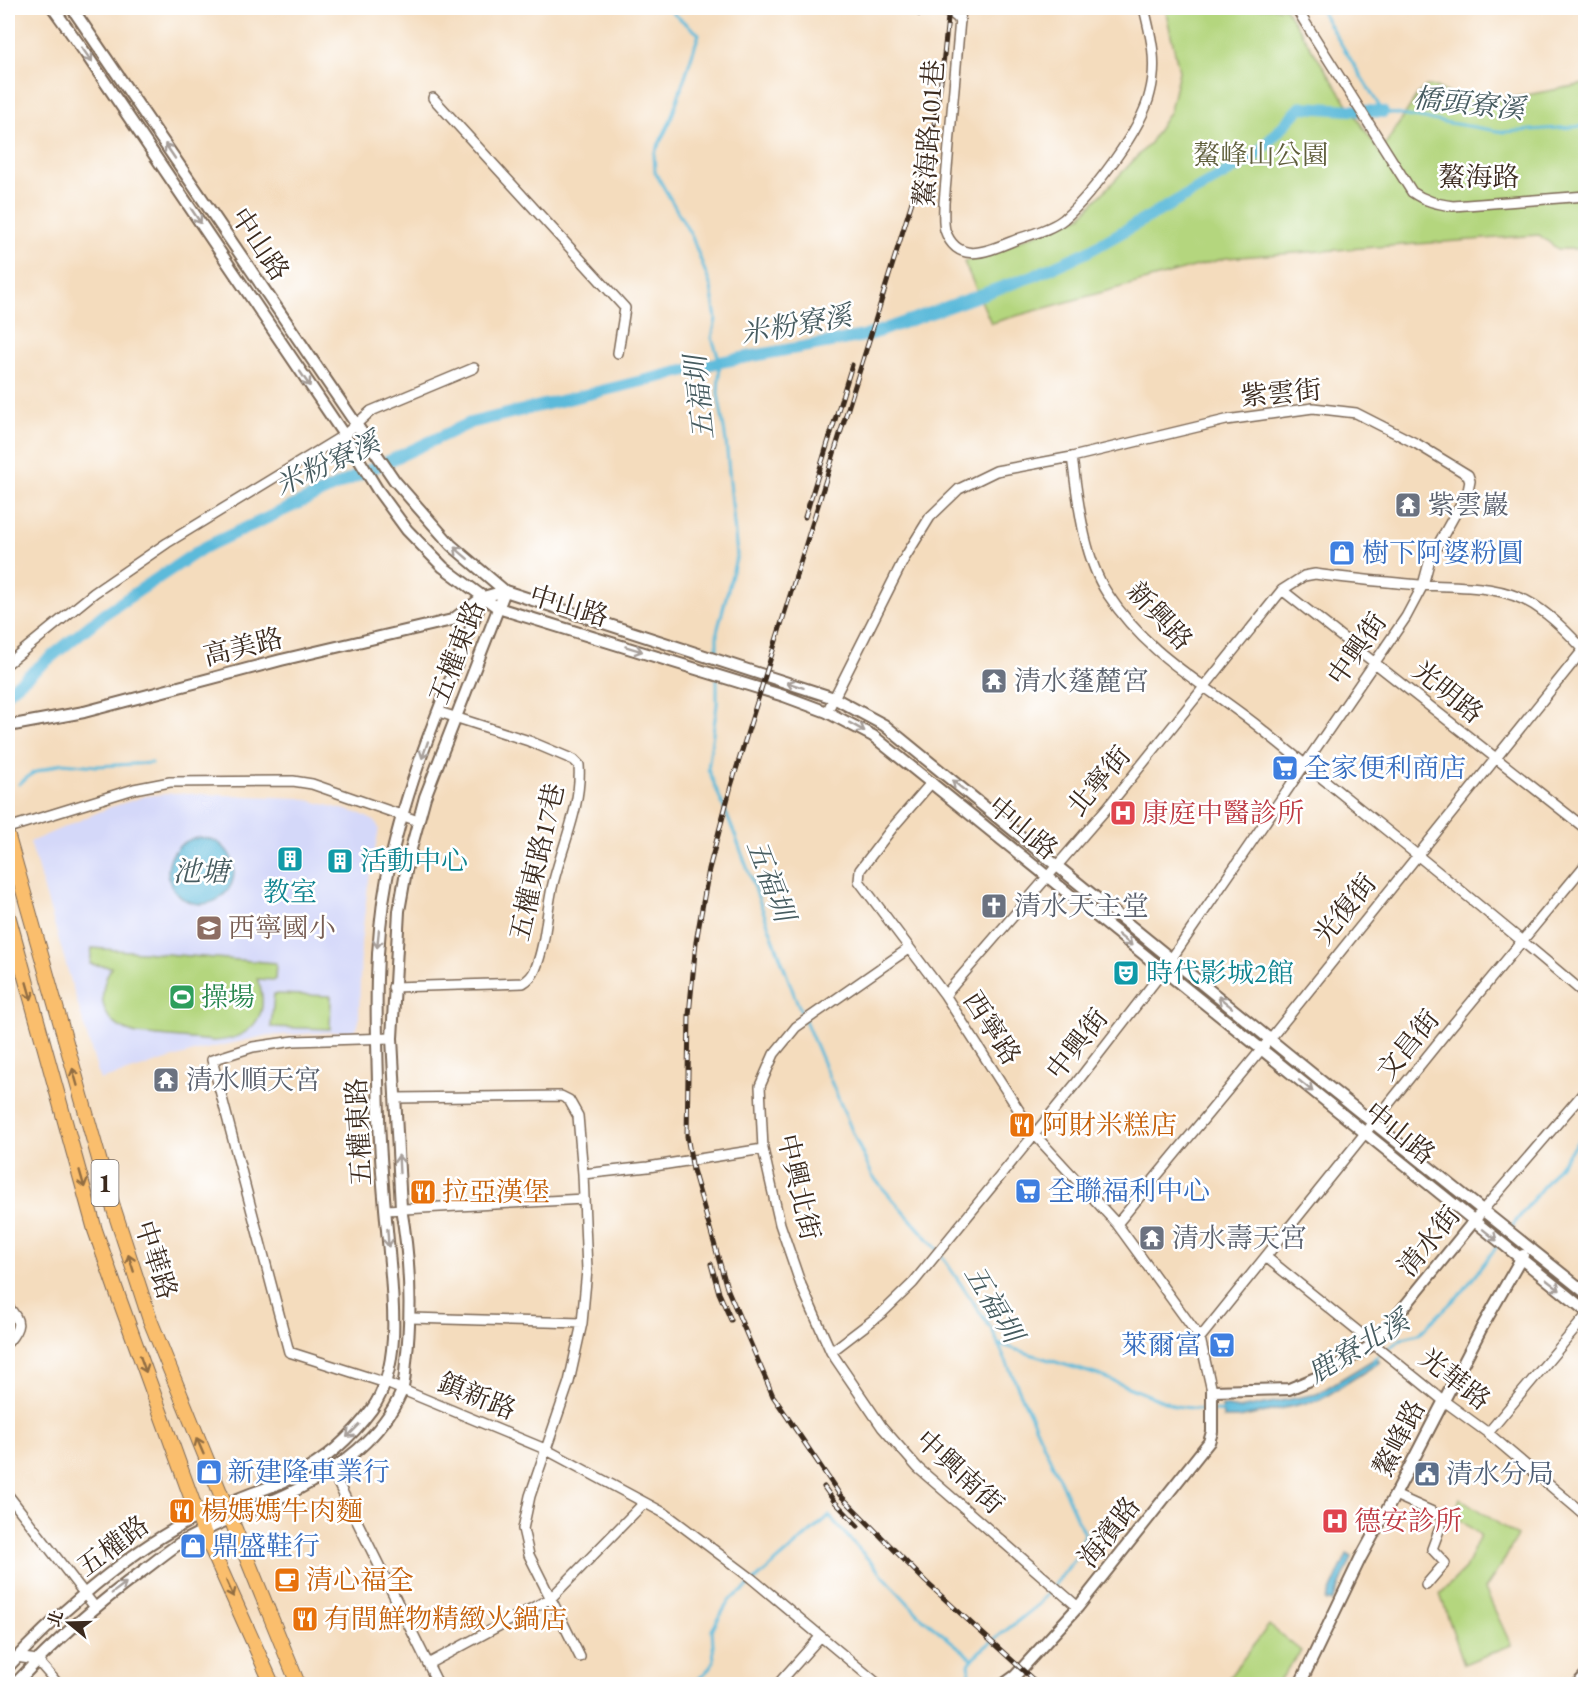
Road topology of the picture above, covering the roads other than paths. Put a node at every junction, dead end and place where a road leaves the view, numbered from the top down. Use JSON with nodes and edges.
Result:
{"nodes":[{"id":1,"x":53,"y":8,"type":"edge"},
{"id":2,"x":72,"y":8,"type":"edge"},
{"id":3,"x":961,"y":8,"type":"edge"},
{"id":4,"x":1144,"y":8,"type":"edge"},
{"id":5,"x":1296,"y":8,"type":"edge"},
{"id":6,"x":920,"y":11,"type":"dead end"},
{"id":7,"x":960,"y":22,"type":"junction"},
{"id":8,"x":433,"y":98,"type":"dead end"},
{"id":9,"x":1586,"y":195,"type":"edge"},
{"id":10,"x":233,"y":244,"type":"junction"},
{"id":11,"x":220,"y":252,"type":"junction"},
{"id":12,"x":618,"y":353,"type":"dead end"},
{"id":13,"x":474,"y":368,"type":"dead end"},
{"id":14,"x":356,"y":426,"type":"junction"},
{"id":15,"x":344,"y":435,"type":"junction"},
{"id":16,"x":1072,"y":457,"type":"junction"},
{"id":17,"x":1423,"y":585,"type":"junction"},
{"id":18,"x":1282,"y":590,"type":"junction"},
{"id":19,"x":505,"y":591,"type":"junction"},
{"id":20,"x":483,"y":597,"type":"junction"},
{"id":21,"x":498,"y":608,"type":"junction"},
{"id":22,"x":1584,"y":651,"type":"edge"},
{"id":23,"x":1375,"y":662,"type":"junction"},
{"id":24,"x":8,"y":663,"type":"edge"},
{"id":25,"x":1203,"y":688,"type":"junction"},
{"id":26,"x":834,"y":698,"type":"junction"},
{"id":27,"x":439,"y":712,"type":"junction"},
{"id":28,"x":827,"y":712,"type":"junction"},
{"id":29,"x":456,"y":717,"type":"junction"},
{"id":30,"x":8,"y":726,"type":"edge"},
{"id":31,"x":1496,"y":759,"type":"junction"},
{"id":32,"x":1305,"y":766,"type":"junction"},
{"id":33,"x":932,"y":782,"type":"junction"},
{"id":34,"x":402,"y":816,"type":"junction"},
{"id":35,"x":418,"y":821,"type":"junction"},
{"id":36,"x":8,"y":828,"type":"edge"},
{"id":37,"x":1586,"y":829,"type":"edge"},
{"id":38,"x":8,"y":837,"type":"edge"},
{"id":39,"x":1417,"y":856,"type":"junction"},
{"id":40,"x":1586,"y":864,"type":"edge"},
{"id":41,"x":1058,"y":865,"type":"junction"},
{"id":42,"x":1047,"y":878,"type":"junction"},
{"id":43,"x":8,"y":915,"type":"edge"},
{"id":44,"x":1522,"y":940,"type":"junction"},
{"id":45,"x":908,"y":949,"type":"junction"},
{"id":46,"x":1172,"y":959,"type":"junction"},
{"id":47,"x":1163,"y":971,"type":"junction"},
{"id":48,"x":393,"y":987,"type":"junction"},
{"id":49,"x":945,"y":995,"type":"junction"},
{"id":50,"x":1586,"y":995,"type":"edge"},
{"id":51,"x":392,"y":1038,"type":"junction"},
{"id":52,"x":1270,"y":1038,"type":"junction"},
{"id":53,"x":377,"y":1039,"type":"junction"},
{"id":54,"x":1260,"y":1050,"type":"junction"},
{"id":55,"x":1586,"y":1090,"type":"edge"},
{"id":56,"x":395,"y":1098,"type":"junction"},
{"id":57,"x":1374,"y":1123,"type":"junction"},
{"id":58,"x":1034,"y":1134,"type":"junction"},
{"id":59,"x":1365,"y":1134,"type":"junction"},
{"id":60,"x":762,"y":1149,"type":"junction"},
{"id":61,"x":583,"y":1174,"type":"junction"},
{"id":62,"x":584,"y":1199,"type":"junction"},
{"id":63,"x":401,"y":1208,"type":"junction"},
{"id":64,"x":386,"y":1210,"type":"junction"},
{"id":65,"x":1482,"y":1211,"type":"junction"},
{"id":66,"x":1474,"y":1222,"type":"junction"},
{"id":67,"x":1117,"y":1224,"type":"junction"},
{"id":68,"x":1530,"y":1248,"type":"junction"},
{"id":69,"x":1266,"y":1257,"type":"junction"},
{"id":70,"x":1520,"y":1259,"type":"junction"},
{"id":71,"x":1586,"y":1293,"type":"edge"},
{"id":72,"x":8,"y":1307,"type":"edge"},
{"id":73,"x":1586,"y":1311,"type":"edge"},
{"id":74,"x":1586,"y":1316,"type":"edge"},
{"id":75,"x":411,"y":1318,"type":"junction"},
{"id":76,"x":582,"y":1323,"type":"junction"},
{"id":77,"x":1200,"y":1338,"type":"junction"},
{"id":78,"x":8,"y":1342,"type":"edge"},
{"id":79,"x":1374,"y":1344,"type":"junction"},
{"id":80,"x":831,"y":1352,"type":"junction"},
{"id":81,"x":386,"y":1383,"type":"junction"},
{"id":82,"x":402,"y":1390,"type":"junction"},
{"id":83,"x":1212,"y":1391,"type":"junction"},
{"id":84,"x":1444,"y":1401,"type":"junction"},
{"id":85,"x":1488,"y":1433,"type":"junction"},
{"id":86,"x":546,"y":1449,"type":"junction"},
{"id":87,"x":332,"y":1471,"type":"junction"},
{"id":88,"x":8,"y":1495,"type":"edge"},
{"id":89,"x":1395,"y":1495,"type":"junction"},
{"id":90,"x":644,"y":1503,"type":"junction"},
{"id":91,"x":224,"y":1504,"type":"junction"},
{"id":92,"x":198,"y":1516,"type":"junction"},
{"id":93,"x":1586,"y":1516,"type":"edge"},
{"id":94,"x":230,"y":1519,"type":"junction"},
{"id":95,"x":203,"y":1530,"type":"junction"},
{"id":96,"x":1426,"y":1585,"type":"dead end"},
{"id":97,"x":86,"y":1594,"type":"junction"},
{"id":98,"x":551,"y":1598,"type":"junction"},
{"id":99,"x":94,"y":1606,"type":"junction"},
{"id":100,"x":1078,"y":1607,"type":"junction"},
{"id":101,"x":820,"y":1637,"type":"junction"},
{"id":102,"x":580,"y":1657,"type":"dead end"},
{"id":103,"x":16,"y":1658,"type":"junction"},
{"id":104,"x":37,"y":1660,"type":"junction"},
{"id":105,"x":428,"y":1664,"type":"junction"},
{"id":106,"x":8,"y":1667,"type":"edge"},
{"id":107,"x":1586,"y":1673,"type":"edge"},
{"id":108,"x":15,"y":1684,"type":"edge"},
{"id":109,"x":58,"y":1684,"type":"edge"},
{"id":110,"x":272,"y":1684,"type":"edge"},
{"id":111,"x":298,"y":1684,"type":"edge"},
{"id":112,"x":438,"y":1684,"type":"edge"},
{"id":113,"x":778,"y":1684,"type":"edge"},
{"id":114,"x":878,"y":1684,"type":"edge"},
{"id":115,"x":1004,"y":1684,"type":"edge"},
{"id":116,"x":1300,"y":1684,"type":"edge"},
{"id":117,"x":1576,"y":1684,"type":"edge"}],
"edges":[{"from":1,"to":11,"type":"street","name":"中山路","one_way":true},
{"from":10,"to":2,"type":"street","name":"中山路","one_way":true},
{"from":3,"to":7,"type":"street"},
{"from":4,"to":7,"type":"street","name":"鰲海路101巷"},
{"from":5,"to":9,"type":"street","name":"鰲海路"},
{"from":6,"to":7,"type":"street"},
{"from":8,"to":12,"type":"street"},
{"from":10,"to":11,"type":"street"},
{"from":10,"to":14,"type":"street","name":"中山路"},
{"from":11,"to":15,"type":"street","name":"中山路","one_way":true},
{"from":13,"to":14,"type":"street"},
{"from":14,"to":15,"type":"street"},
{"from":19,"to":14,"type":"street","name":"中山路","one_way":true},
{"from":15,"to":20,"type":"street","name":"中山路"},
{"from":15,"to":24,"type":"street"},
{"from":16,"to":17,"type":"street","name":"紫雲街"},
{"from":16,"to":25,"type":"street","name":"新興路"},
{"from":16,"to":26,"type":"street"},
{"from":17,"to":18,"type":"street"},
{"from":17,"to":22,"type":"street"},
{"from":17,"to":23,"type":"street","name":"中興街"},
{"from":18,"to":23,"type":"street","name":"光明路"},
{"from":18,"to":25,"type":"street","name":"北寧街"},
{"from":19,"to":20,"type":"street","name":"五權東路"},
{"from":19,"to":21,"type":"street","name":"五權東路"},
{"from":26,"to":19,"type":"street","name":"中山路","one_way":true},
{"from":20,"to":21,"type":"street","name":"中山路"},
{"from":20,"to":27,"type":"street","name":"五權東路"},
{"from":20,"to":30,"type":"street","name":"高美路"},
{"from":21,"to":28,"type":"street","name":"中山路","one_way":true},
{"from":21,"to":29,"type":"street","name":"五權東路"},
{"from":22,"to":31,"type":"street","name":"光復街"},
{"from":23,"to":31,"type":"street","name":"光明路"},
{"from":23,"to":32,"type":"street","name":"中興街"},
{"from":25,"to":32,"type":"street","name":"新興路"},
{"from":25,"to":41,"type":"street","name":"北寧街"},
{"from":26,"to":28,"type":"street"},
{"from":41,"to":26,"type":"street","name":"中山路","one_way":true},
{"from":27,"to":29,"type":"street","name":"五權東路17巷"},
{"from":27,"to":34,"type":"street","name":"五權東路","one_way":true},
{"from":28,"to":33,"type":"street","name":"中山路","one_way":true},
{"from":29,"to":35,"type":"street","name":"五權東路"},
{"from":29,"to":48,"type":"street","name":"五權東路17巷"},
{"from":31,"to":37,"type":"street","name":"光明路"},
{"from":31,"to":39,"type":"street","name":"光復街"},
{"from":32,"to":39,"type":"street","name":"新興路"},
{"from":32,"to":46,"type":"street","name":"中興街"},
{"from":33,"to":42,"type":"street","name":"中山路"},
{"from":33,"to":45,"type":"street","name":"西寧路"},
{"from":34,"to":35,"type":"street"},
{"from":34,"to":36,"type":"street"},
{"from":34,"to":53,"type":"street","name":"五權東路","one_way":true},
{"from":35,"to":48,"type":"street","name":"五權東路"},
{"from":91,"to":38,"type":"main road","name":"中華路","number":"1","one_way":true},
{"from":39,"to":44,"type":"street","name":"新興路"},
{"from":39,"to":52,"type":"street","name":"光復街"},
{"from":40,"to":44,"type":"street","name":"文昌街"},
{"from":41,"to":42,"type":"street","name":"北寧街"},
{"from":41,"to":46,"type":"street","name":"中山路"},
{"from":42,"to":47,"type":"street","name":"中山路","one_way":true},
{"from":42,"to":49,"type":"street","name":"北寧街"},
{"from":43,"to":92,"type":"main road","name":"中華路","number":"1","one_way":true},
{"from":44,"to":50,"type":"street","name":"新興路"},
{"from":44,"to":57,"type":"street","name":"文昌街"},
{"from":45,"to":49,"type":"street","name":"西寧路"},
{"from":45,"to":60,"type":"street","name":"中興北街"},
{"from":46,"to":47,"type":"street","name":"中興街"},
{"from":52,"to":46,"type":"street","name":"中山路","one_way":true},
{"from":47,"to":54,"type":"street","name":"中山路"},
{"from":47,"to":58,"type":"street","name":"中興街"},
{"from":48,"to":51,"type":"street","name":"五權東路"},
{"from":49,"to":58,"type":"street","name":"西寧路"},
{"from":51,"to":53,"type":"street"},
{"from":51,"to":56,"type":"street","name":"五權東路"},
{"from":52,"to":54,"type":"street","name":"光復街"},
{"from":52,"to":57,"type":"street","name":"中山路"},
{"from":53,"to":64,"type":"street","name":"五權東路"},
{"from":53,"to":81,"type":"street","name":"鎮新路"},
{"from":54,"to":59,"type":"street","name":"中山路","one_way":true},
{"from":54,"to":67,"type":"street","name":"光復街"},
{"from":55,"to":65,"type":"street","name":"清水街"},
{"from":56,"to":61,"type":"street"},
{"from":63,"to":56,"type":"street","name":"五權東路","one_way":true},
{"from":57,"to":59,"type":"street","name":"文昌街"},
{"from":57,"to":65,"type":"street","name":"中山路"},
{"from":58,"to":67,"type":"street","name":"西寧路"},
{"from":58,"to":80,"type":"street","name":"中興街"},
{"from":59,"to":66,"type":"street","name":"中山路"},
{"from":59,"to":69,"type":"street","name":"文昌街"},
{"from":60,"to":61,"type":"street"},
{"from":60,"to":80,"type":"street","name":"中興北街"},
{"from":61,"to":62,"type":"street"},
{"from":62,"to":63,"type":"street"},
{"from":62,"to":76,"type":"street"},
{"from":63,"to":64,"type":"street"},
{"from":63,"to":75,"type":"street","name":"五權東路"},
{"from":64,"to":81,"type":"street","name":"五權東路","one_way":true},
{"from":65,"to":66,"type":"street","name":"清水街"},
{"from":65,"to":68,"type":"street","name":"中山路"},
{"from":66,"to":70,"type":"street","name":"中山路","one_way":true},
{"from":66,"to":79,"type":"street","name":"清水街"},
{"from":67,"to":77,"type":"street","name":"西寧路"},
{"from":68,"to":70,"type":"street","name":"鰲峰路"},
{"from":68,"to":71,"type":"street","name":"中山路"},
{"from":69,"to":77,"type":"street","name":"文昌街"},
{"from":69,"to":79,"type":"street","name":"光華路"},
{"from":70,"to":73,"type":"street","name":"中山路","one_way":true},
{"from":70,"to":84,"type":"street","name":"鰲峰路"},
{"from":72,"to":78,"type":"street"},
{"from":74,"to":85,"type":"street"},
{"from":75,"to":76,"type":"street"},
{"from":75,"to":82,"type":"street","name":"五權東路"},
{"from":76,"to":86,"type":"street"},
{"from":77,"to":83,"type":"street","name":"西寧路"},
{"from":79,"to":83,"type":"street","name":"清水街"},
{"from":79,"to":84,"type":"street","name":"光華路"},
{"from":80,"to":100,"type":"street","name":"中興南街"},
{"from":81,"to":82,"type":"street","name":"鎮新路"},
{"from":81,"to":91,"type":"street","name":"五權東路","one_way":true},
{"from":82,"to":86,"type":"street","name":"鎮新路"},
{"from":82,"to":87,"type":"street","name":"五權東路"},
{"from":83,"to":100,"type":"street","name":"海濱路"},
{"from":84,"to":85,"type":"street","name":"光華路"},
{"from":84,"to":89,"type":"street","name":"鰲峰路"},
{"from":85,"to":93,"type":"street","name":"光華路"},
{"from":86,"to":90,"type":"street","name":"鎮新路"},
{"from":86,"to":98,"type":"street"},
{"from":87,"to":94,"type":"street","name":"五權東路"},
{"from":87,"to":105,"type":"street"},
{"from":88,"to":97,"type":"street"},
{"from":89,"to":96,"type":"street"},
{"from":89,"to":116,"type":"street","name":"鰲峰路"},
{"from":90,"to":98,"type":"street"},
{"from":90,"to":101,"type":"street","name":"鎮新路"},
{"from":91,"to":92,"type":"street","name":"五權東路"},
{"from":91,"to":94,"type":"main road","name":"中華路","number":"1"},
{"from":92,"to":95,"type":"main road","name":"中華路","number":"1"},
{"from":92,"to":97,"type":"street","name":"五權路"},
{"from":94,"to":95,"type":"street","name":"五權東路"},
{"from":94,"to":111,"type":"main road","name":"中華路","number":"1"},
{"from":99,"to":95,"type":"street","name":"五權路","one_way":true},
{"from":95,"to":110,"type":"main road","name":"中華路","number":"1","one_way":true},
{"from":97,"to":99,"type":"street"},
{"from":97,"to":103,"type":"street","name":"五權路"},
{"from":98,"to":102,"type":"street"},
{"from":98,"to":105,"type":"street"},
{"from":99,"to":104,"type":"street","name":"五權路"},
{"from":100,"to":115,"type":"street","name":"海濱路"},
{"from":101,"to":113,"type":"street"},
{"from":101,"to":114,"type":"street","name":"鎮新路"},
{"from":103,"to":104,"type":"street"},
{"from":103,"to":106,"type":"street","name":"五權路"},
{"from":104,"to":108,"type":"street","name":"五權路"},
{"from":104,"to":109,"type":"street"},
{"from":105,"to":112,"type":"street"},
{"from":107,"to":117,"type":"street"}]}
